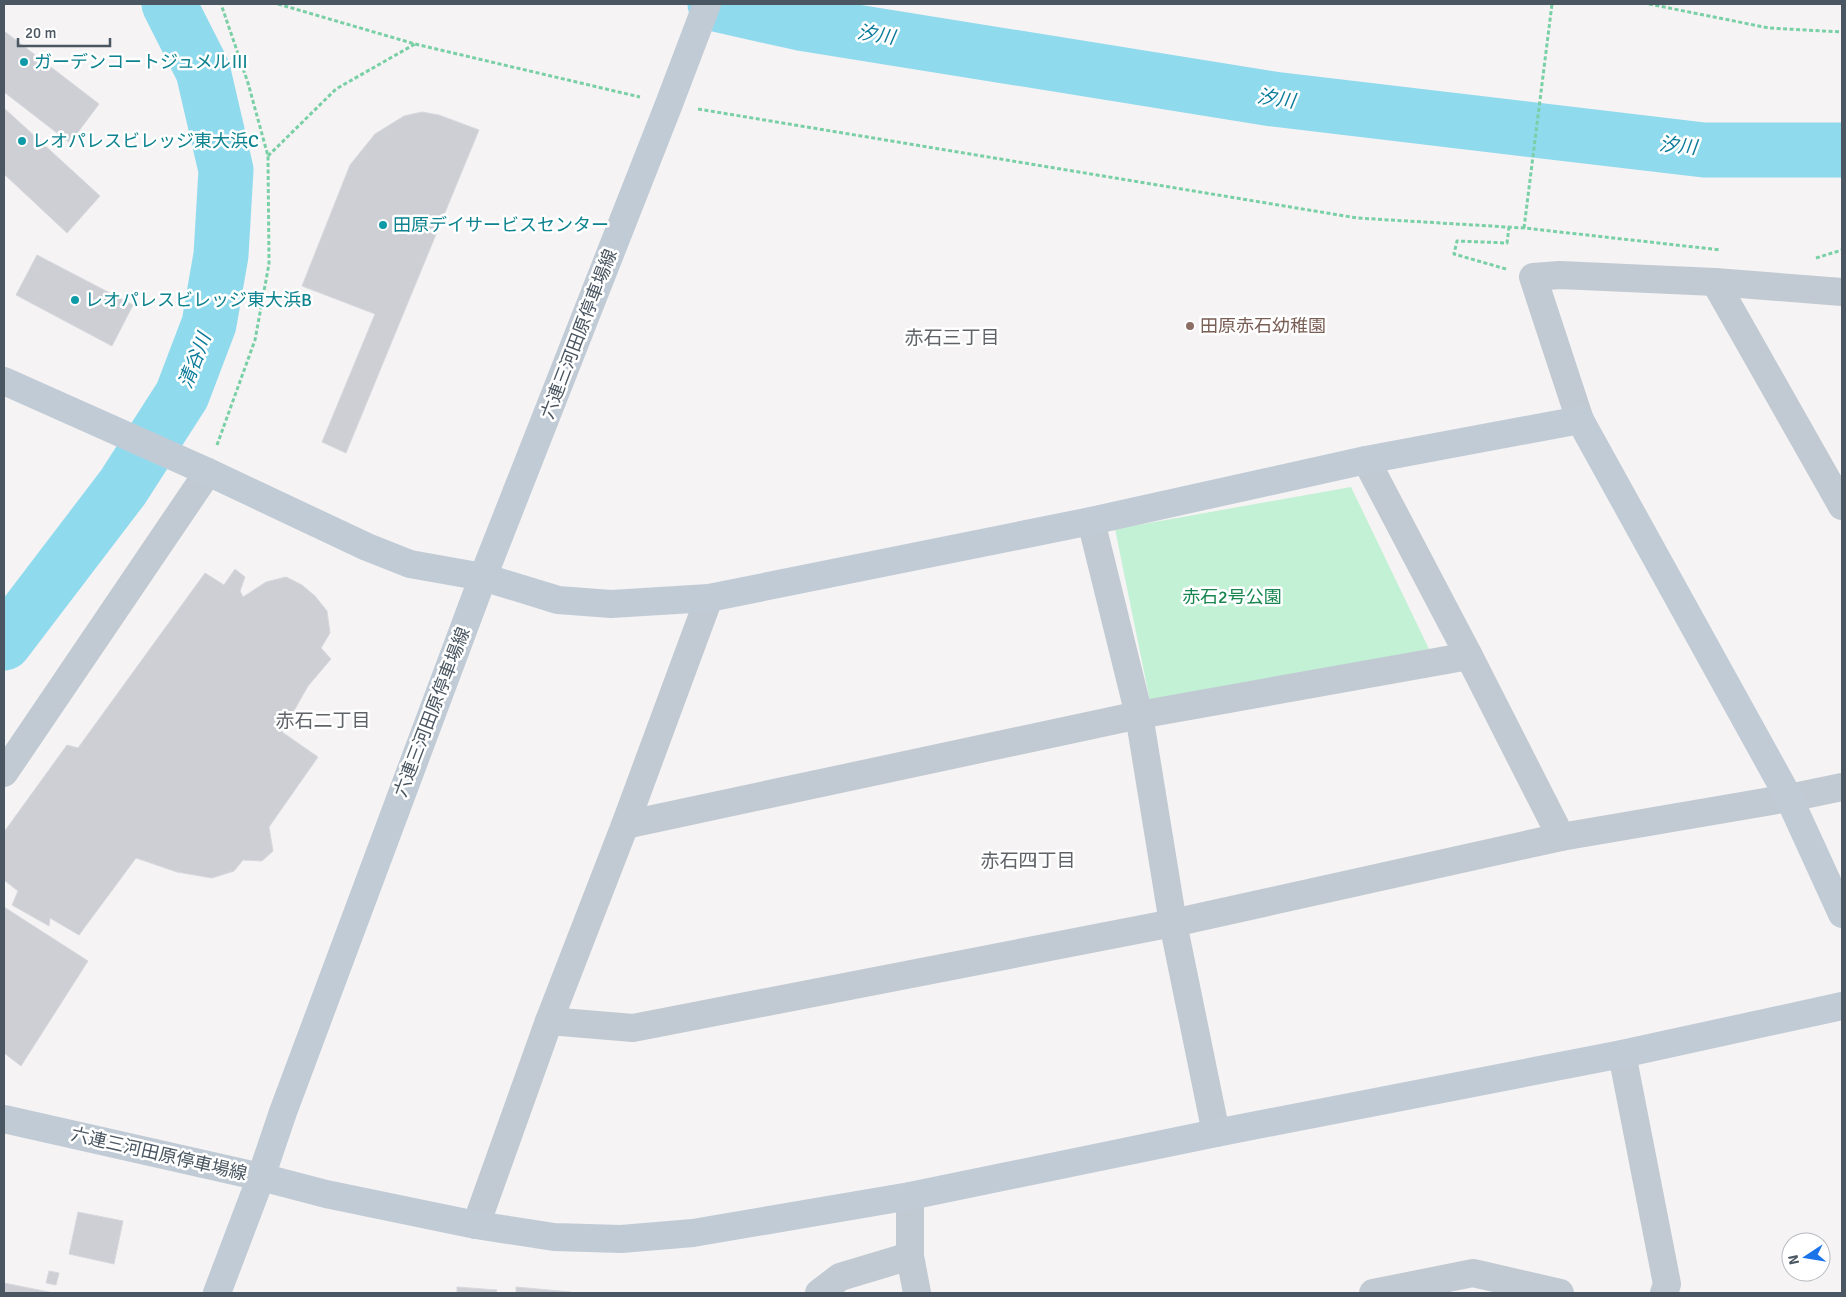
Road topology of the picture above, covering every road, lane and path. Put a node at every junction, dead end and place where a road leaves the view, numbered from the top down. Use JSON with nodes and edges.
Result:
{"nodes":[{"id":1,"x":221,"y":4,"type":"edge"},
{"id":2,"x":278,"y":4,"type":"edge"},
{"id":3,"x":707,"y":4,"type":"edge"},
{"id":4,"x":1552,"y":4,"type":"edge"},
{"id":5,"x":1649,"y":4,"type":"edge"},
{"id":6,"x":1663,"y":5,"type":"edge"},
{"id":7,"x":1842,"y":32,"type":"edge"},
{"id":8,"x":415,"y":44,"type":"junction"},
{"id":9,"x":669,"y":104,"type":"junction"},
{"id":10,"x":268,"y":156,"type":"junction"},
{"id":11,"x":1509,"y":227,"type":"junction"},
{"id":12,"x":1524,"y":228,"type":"junction"},
{"id":13,"x":1721,"y":250,"type":"dead end"},
{"id":14,"x":1842,"y":250,"type":"edge"},
{"id":15,"x":1810,"y":260,"type":"dead end"},
{"id":16,"x":1532,"y":277,"type":"junction"},
{"id":17,"x":1715,"y":282,"type":"junction"},
{"id":18,"x":1842,"y":292,"type":"edge"},
{"id":19,"x":4,"y":381,"type":"edge"},
{"id":20,"x":1580,"y":420,"type":"junction"},
{"id":21,"x":1366,"y":460,"type":"junction"},
{"id":22,"x":208,"y":472,"type":"junction"},
{"id":23,"x":1842,"y":506,"type":"edge"},
{"id":24,"x":1091,"y":521,"type":"junction"},
{"id":25,"x":483,"y":577,"type":"junction"},
{"id":26,"x":709,"y":598,"type":"junction"},
{"id":27,"x":1469,"y":656,"type":"junction"},
{"id":28,"x":1139,"y":715,"type":"junction"},
{"id":29,"x":4,"y":773,"type":"edge"},
{"id":30,"x":1842,"y":787,"type":"edge"},
{"id":31,"x":1790,"y":798,"type":"junction"},
{"id":32,"x":624,"y":825,"type":"junction"},
{"id":33,"x":1561,"y":837,"type":"junction"},
{"id":34,"x":1842,"y":914,"type":"edge"},
{"id":35,"x":1173,"y":923,"type":"junction"},
{"id":36,"x":1842,"y":1006,"type":"edge"},
{"id":37,"x":549,"y":1021,"type":"junction"},
{"id":38,"x":1622,"y":1054,"type":"junction"},
{"id":39,"x":4,"y":1119,"type":"edge"},
{"id":40,"x":1216,"y":1133,"type":"junction"},
{"id":41,"x":261,"y":1177,"type":"junction"},
{"id":42,"x":910,"y":1196,"type":"junction"},
{"id":43,"x":476,"y":1225,"type":"junction"},
{"id":44,"x":910,"y":1256,"type":"junction"},
{"id":45,"x":217,"y":1293,"type":"edge"},
{"id":46,"x":819,"y":1293,"type":"edge"},
{"id":47,"x":917,"y":1293,"type":"edge"},
{"id":48,"x":1372,"y":1293,"type":"edge"},
{"id":49,"x":1560,"y":1293,"type":"edge"},
{"id":50,"x":1664,"y":1293,"type":"edge"}],
"edges":[{"from":1,"to":10,"type":"path"},
{"from":2,"to":8,"type":"path"},
{"from":3,"to":9,"type":"street","name":"六連三河田原停車場線"},
{"from":4,"to":12,"type":"path"},
{"from":5,"to":6,"type":"path"},
{"from":6,"to":7,"type":"path"},
{"from":8,"to":9,"type":"path"},
{"from":8,"to":10,"type":"path"},
{"from":9,"to":11,"type":"path"},
{"from":9,"to":25,"type":"street","name":"六連三河田原停車場線"},
{"from":10,"to":22,"type":"path"},
{"from":11,"to":12,"type":"path"},
{"from":11,"to":16,"type":"path"},
{"from":12,"to":13,"type":"path"},
{"from":14,"to":15,"type":"path"},
{"from":16,"to":17,"type":"street"},
{"from":16,"to":20,"type":"street"},
{"from":17,"to":18,"type":"street"},
{"from":17,"to":23,"type":"street"},
{"from":19,"to":22,"type":"street"},
{"from":20,"to":21,"type":"street"},
{"from":20,"to":31,"type":"street"},
{"from":21,"to":24,"type":"street"},
{"from":21,"to":27,"type":"street"},
{"from":22,"to":25,"type":"street"},
{"from":22,"to":29,"type":"street"},
{"from":24,"to":26,"type":"street"},
{"from":24,"to":28,"type":"street"},
{"from":25,"to":26,"type":"street"},
{"from":25,"to":41,"type":"street","name":"六連三河田原停車場線"},
{"from":26,"to":32,"type":"street"},
{"from":27,"to":28,"type":"street"},
{"from":27,"to":33,"type":"street"},
{"from":28,"to":32,"type":"street"},
{"from":28,"to":35,"type":"street"},
{"from":30,"to":31,"type":"street"},
{"from":31,"to":33,"type":"street"},
{"from":31,"to":34,"type":"street"},
{"from":32,"to":37,"type":"street"},
{"from":33,"to":35,"type":"street"},
{"from":35,"to":37,"type":"street"},
{"from":35,"to":40,"type":"street"},
{"from":36,"to":38,"type":"street"},
{"from":37,"to":43,"type":"street"},
{"from":38,"to":40,"type":"street"},
{"from":38,"to":50,"type":"street"},
{"from":39,"to":41,"type":"street","name":"六連三河田原停車場線"},
{"from":40,"to":42,"type":"street"},
{"from":41,"to":43,"type":"street"},
{"from":41,"to":45,"type":"street"},
{"from":42,"to":43,"type":"street"},
{"from":42,"to":44,"type":"street"},
{"from":44,"to":46,"type":"street"},
{"from":44,"to":47,"type":"street"},
{"from":48,"to":49,"type":"street"}]}
